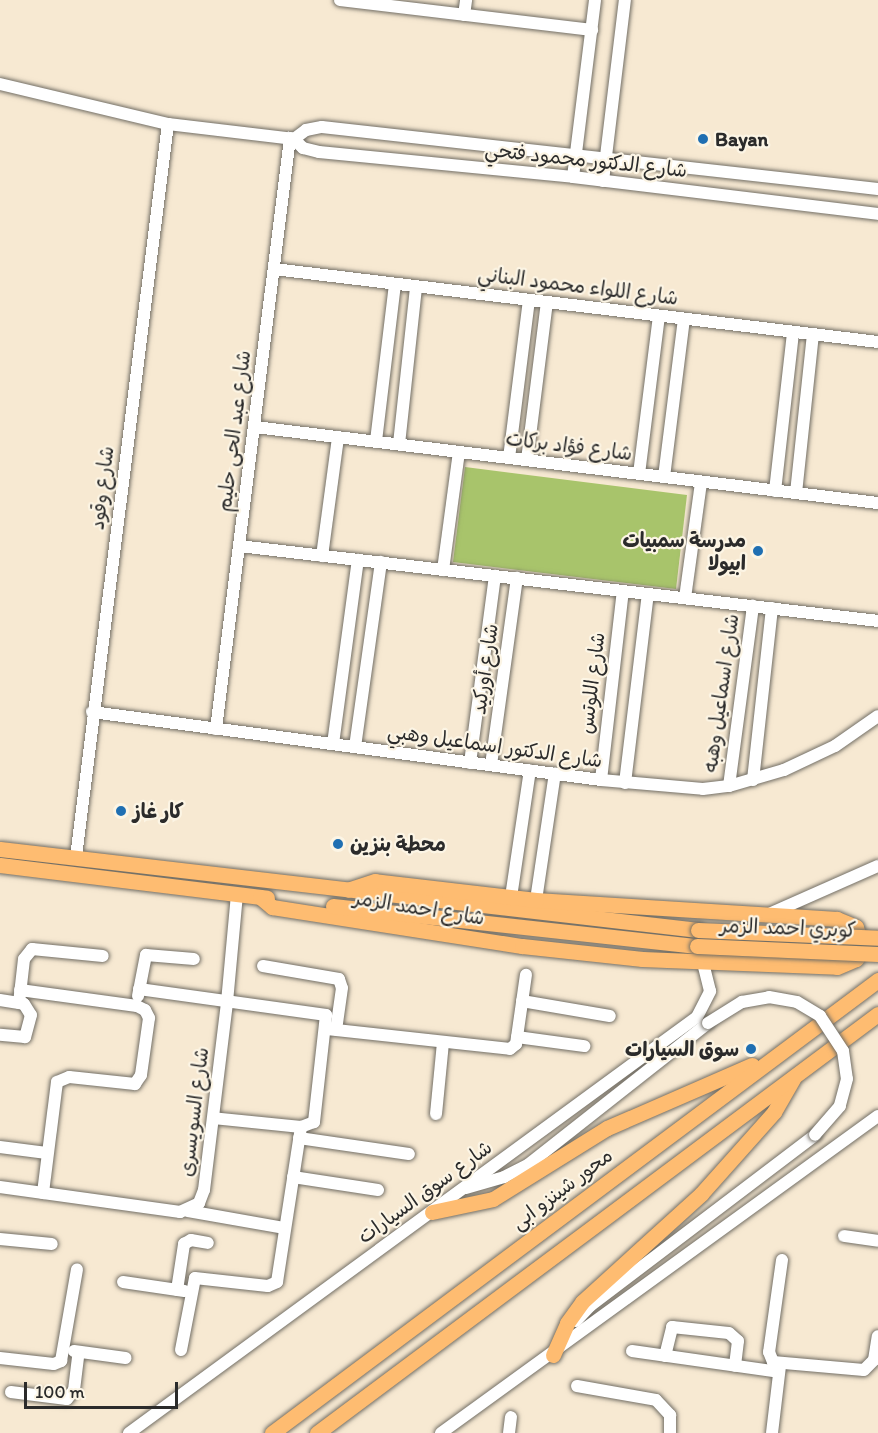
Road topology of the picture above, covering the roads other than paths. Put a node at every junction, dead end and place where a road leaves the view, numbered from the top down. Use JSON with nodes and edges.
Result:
{"nodes":[{"id":1,"x":340,"y":0,"type":"edge"},
{"id":2,"x":466,"y":0,"type":"edge"},
{"id":3,"x":596,"y":0,"type":"edge"},
{"id":4,"x":625,"y":0,"type":"edge"},
{"id":5,"x":464,"y":15,"type":"junction"},
{"id":6,"x":592,"y":30,"type":"junction"},
{"id":7,"x":0,"y":84,"type":"edge"},
{"id":8,"x":168,"y":124,"type":"junction"},
{"id":9,"x":292,"y":139,"type":"junction"},
{"id":10,"x":576,"y":154,"type":"junction"},
{"id":11,"x":606,"y":158,"type":"junction"},
{"id":12,"x":573,"y":177,"type":"junction"},
{"id":13,"x":603,"y":181,"type":"junction"},
{"id":14,"x":878,"y":189,"type":"edge"},
{"id":15,"x":878,"y":214,"type":"edge"},
{"id":16,"x":274,"y":269,"type":"junction"},
{"id":17,"x":395,"y":284,"type":"junction"},
{"id":18,"x":416,"y":287,"type":"junction"},
{"id":19,"x":529,"y":300,"type":"junction"},
{"id":20,"x":547,"y":302,"type":"junction"},
{"id":21,"x":658,"y":316,"type":"junction"},
{"id":22,"x":684,"y":319,"type":"junction"},
{"id":23,"x":793,"y":332,"type":"junction"},
{"id":24,"x":813,"y":334,"type":"junction"},
{"id":25,"x":878,"y":342,"type":"edge"},
{"id":26,"x":255,"y":427,"type":"junction"},
{"id":27,"x":338,"y":437,"type":"junction"},
{"id":28,"x":376,"y":441,"type":"junction"},
{"id":29,"x":399,"y":444,"type":"junction"},
{"id":30,"x":459,"y":452,"type":"junction"},
{"id":31,"x":509,"y":458,"type":"junction"},
{"id":32,"x":527,"y":460,"type":"junction"},
{"id":33,"x":639,"y":474,"type":"junction"},
{"id":34,"x":664,"y":477,"type":"junction"},
{"id":35,"x":701,"y":482,"type":"junction"},
{"id":36,"x":775,"y":491,"type":"junction"},
{"id":37,"x":796,"y":493,"type":"junction"},
{"id":38,"x":878,"y":503,"type":"edge"},
{"id":39,"x":239,"y":546,"type":"junction"},
{"id":40,"x":322,"y":556,"type":"junction"},
{"id":41,"x":358,"y":560,"type":"junction"},
{"id":42,"x":381,"y":562,"type":"junction"},
{"id":43,"x":443,"y":570,"type":"junction"},
{"id":44,"x":495,"y":576,"type":"junction"},
{"id":45,"x":518,"y":579,"type":"junction"},
{"id":46,"x":623,"y":591,"type":"junction"},
{"id":47,"x":648,"y":594,"type":"junction"},
{"id":48,"x":685,"y":598,"type":"junction"},
{"id":49,"x":753,"y":606,"type":"junction"},
{"id":50,"x":772,"y":608,"type":"junction"},
{"id":51,"x":878,"y":621,"type":"edge"},
{"id":52,"x":92,"y":712,"type":"junction"},
{"id":53,"x":878,"y":716,"type":"edge"},
{"id":54,"x":216,"y":729,"type":"junction"},
{"id":55,"x":333,"y":744,"type":"junction"},
{"id":56,"x":355,"y":747,"type":"junction"},
{"id":57,"x":470,"y":763,"type":"junction"},
{"id":58,"x":490,"y":765,"type":"junction"},
{"id":59,"x":530,"y":770,"type":"junction"},
{"id":60,"x":555,"y":773,"type":"junction"},
{"id":61,"x":601,"y":780,"type":"junction"},
{"id":62,"x":753,"y":780,"type":"junction"},
{"id":63,"x":625,"y":783,"type":"junction"},
{"id":64,"x":729,"y":786,"type":"junction"},
{"id":65,"x":0,"y":849,"type":"edge"},
{"id":66,"x":76,"y":856,"type":"junction"},
{"id":67,"x":0,"y":865,"type":"edge"},
{"id":68,"x":878,"y":866,"type":"edge"},
{"id":69,"x":348,"y":890,"type":"junction"},
{"id":70,"x":237,"y":894,"type":"junction"},
{"id":71,"x":260,"y":897,"type":"junction"},
{"id":72,"x":511,"y":897,"type":"junction"},
{"id":73,"x":536,"y":900,"type":"junction"},
{"id":74,"x":767,"y":915,"type":"junction"},
{"id":75,"x":697,"y":938,"type":"junction"},
{"id":76,"x":878,"y":938,"type":"edge"},
{"id":77,"x":878,"y":954,"type":"edge"},
{"id":78,"x":103,"y":956,"type":"dead end"},
{"id":79,"x":194,"y":959,"type":"dead end"},
{"id":80,"x":703,"y":963,"type":"junction"},
{"id":81,"x":263,"y":966,"type":"dead end"},
{"id":82,"x":526,"y":975,"type":"dead end"},
{"id":83,"x":878,"y":980,"type":"edge"},
{"id":84,"x":139,"y":989,"type":"junction"},
{"id":85,"x":20,"y":997,"type":"junction"},
{"id":86,"x":0,"y":1000,"type":"edge"},
{"id":87,"x":522,"y":1001,"type":"junction"},
{"id":88,"x":227,"y":1002,"type":"junction"},
{"id":89,"x":137,"y":1006,"type":"junction"},
{"id":90,"x":878,"y":1014,"type":"edge"},
{"id":91,"x":610,"y":1016,"type":"dead end"},
{"id":92,"x":331,"y":1029,"type":"junction"},
{"id":93,"x":0,"y":1035,"type":"edge"},
{"id":94,"x":517,"y":1037,"type":"junction"},
{"id":95,"x":443,"y":1042,"type":"junction"},
{"id":96,"x":584,"y":1046,"type":"dead end"},
{"id":97,"x":774,"y":1056,"type":"junction"},
{"id":98,"x":795,"y":1075,"type":"junction"},
{"id":99,"x":436,"y":1114,"type":"dead end"},
{"id":100,"x":878,"y":1116,"type":"edge"},
{"id":101,"x":213,"y":1118,"type":"junction"},
{"id":102,"x":300,"y":1132,"type":"junction"},
{"id":103,"x":0,"y":1147,"type":"edge"},
{"id":104,"x":47,"y":1153,"type":"junction"},
{"id":105,"x":409,"y":1154,"type":"dead end"},
{"id":106,"x":294,"y":1177,"type":"junction"},
{"id":107,"x":0,"y":1187,"type":"edge"},
{"id":108,"x":462,"y":1189,"type":"junction"},
{"id":109,"x":378,"y":1190,"type":"dead end"},
{"id":110,"x":43,"y":1193,"type":"junction"},
{"id":111,"x":188,"y":1211,"type":"junction"},
{"id":112,"x":432,"y":1212,"type":"junction"},
{"id":113,"x":284,"y":1228,"type":"junction"},
{"id":114,"x":844,"y":1236,"type":"dead end"},
{"id":115,"x":0,"y":1239,"type":"edge"},
{"id":116,"x":878,"y":1241,"type":"edge"},
{"id":117,"x":208,"y":1243,"type":"dead end"},
{"id":118,"x":52,"y":1244,"type":"dead end"},
{"id":119,"x":782,"y":1260,"type":"dead end"},
{"id":120,"x":77,"y":1269,"type":"dead end"},
{"id":121,"x":123,"y":1282,"type":"dead end"},
{"id":122,"x":177,"y":1290,"type":"junction"},
{"id":123,"x":191,"y":1292,"type":"junction"},
{"id":124,"x":878,"y":1336,"type":"edge"},
{"id":125,"x":65,"y":1350,"type":"junction"},
{"id":126,"x":182,"y":1350,"type":"dead end"},
{"id":127,"x":559,"y":1351,"type":"junction"},
{"id":128,"x":632,"y":1351,"type":"dead end"},
{"id":129,"x":80,"y":1352,"type":"junction"},
{"id":130,"x":665,"y":1356,"type":"junction"},
{"id":131,"x":0,"y":1358,"type":"edge"},
{"id":132,"x":126,"y":1358,"type":"dead end"},
{"id":133,"x":875,"y":1365,"type":"edge"},
{"id":134,"x":735,"y":1366,"type":"junction"},
{"id":135,"x":779,"y":1368,"type":"junction"},
{"id":136,"x":577,"y":1386,"type":"dead end"},
{"id":137,"x":11,"y":1392,"type":"dead end"},
{"id":138,"x":511,"y":1417,"type":"dead end"},
{"id":139,"x":129,"y":1433,"type":"edge"},
{"id":140,"x":272,"y":1433,"type":"edge"},
{"id":141,"x":316,"y":1433,"type":"edge"},
{"id":142,"x":441,"y":1433,"type":"edge"},
{"id":143,"x":509,"y":1433,"type":"edge"},
{"id":144,"x":670,"y":1433,"type":"edge"},
{"id":145,"x":772,"y":1433,"type":"edge"}],
"edges":[{"from":1,"to":5,"type":"street"},
{"from":2,"to":5,"type":"street"},
{"from":3,"to":6,"type":"street"},
{"from":4,"to":11,"type":"street"},
{"from":5,"to":6,"type":"street"},
{"from":6,"to":10,"type":"street"},
{"from":7,"to":8,"type":"street","name":"شارع الدكتور محمود فتحي"},
{"from":8,"to":9,"type":"street","name":"شارع الدكتور محمود فتحي"},
{"from":8,"to":52,"type":"street","name":"شارع وقود"},
{"from":9,"to":10,"type":"street","name":"شارع الدكتور محمود فتحي"},
{"from":9,"to":12,"type":"street","name":"شارع الدكتور محمود فتحي"},
{"from":9,"to":16,"type":"street","name":"شارع عبد الحى حليم"},
{"from":10,"to":11,"type":"street","name":"شارع الدكتور محمود فتحي"},
{"from":10,"to":12,"type":"street"},
{"from":11,"to":13,"type":"street"},
{"from":11,"to":14,"type":"street","name":"شارع الدكتور محمود فتحي"},
{"from":12,"to":13,"type":"street","name":"شارع الدكتور محمود فتحي"},
{"from":13,"to":15,"type":"street","name":"شارع الدكتور محمود فتحي"},
{"from":16,"to":17,"type":"street","name":"شارع اللواء محمود البناني"},
{"from":16,"to":26,"type":"street","name":"شارع عبد الحى حليم"},
{"from":17,"to":18,"type":"street","name":"شارع اللواء محمود البناني"},
{"from":17,"to":28,"type":"street"},
{"from":18,"to":19,"type":"street","name":"شارع اللواء محمود البناني"},
{"from":18,"to":29,"type":"street"},
{"from":19,"to":20,"type":"street","name":"شارع اللواء محمود البناني"},
{"from":19,"to":31,"type":"street"},
{"from":20,"to":21,"type":"street","name":"شارع اللواء محمود البناني"},
{"from":20,"to":32,"type":"street"},
{"from":21,"to":22,"type":"street","name":"شارع اللواء محمود البناني"},
{"from":21,"to":33,"type":"street"},
{"from":22,"to":23,"type":"street","name":"شارع اللواء محمود البناني"},
{"from":22,"to":34,"type":"street"},
{"from":23,"to":24,"type":"street","name":"شارع اللواء محمود البناني"},
{"from":23,"to":36,"type":"street"},
{"from":24,"to":25,"type":"street","name":"شارع اللواء محمود البناني"},
{"from":24,"to":37,"type":"street"},
{"from":26,"to":27,"type":"street","name":"شارع فؤاد بركات"},
{"from":26,"to":39,"type":"street","name":"شارع عبد الحى حليم"},
{"from":27,"to":28,"type":"street","name":"شارع فؤاد بركات"},
{"from":27,"to":40,"type":"street"},
{"from":28,"to":29,"type":"street","name":"شارع فؤاد بركات"},
{"from":29,"to":30,"type":"street","name":"شارع فؤاد بركات"},
{"from":30,"to":31,"type":"street","name":"شارع فؤاد بركات"},
{"from":30,"to":43,"type":"street"},
{"from":31,"to":32,"type":"street","name":"شارع فؤاد بركات"},
{"from":32,"to":33,"type":"street","name":"شارع فؤاد بركات"},
{"from":33,"to":34,"type":"street","name":"شارع فؤاد بركات"},
{"from":34,"to":35,"type":"street","name":"شارع فؤاد بركات"},
{"from":35,"to":36,"type":"street","name":"شارع فؤاد بركات"},
{"from":35,"to":48,"type":"street"},
{"from":36,"to":37,"type":"street","name":"شارع فؤاد بركات"},
{"from":37,"to":38,"type":"street","name":"شارع فؤاد بركات"},
{"from":39,"to":40,"type":"street"},
{"from":39,"to":54,"type":"street","name":"شارع عبد الحى حليم"},
{"from":40,"to":41,"type":"street"},
{"from":41,"to":42,"type":"street"},
{"from":41,"to":55,"type":"street"},
{"from":42,"to":43,"type":"street"},
{"from":42,"to":56,"type":"street"},
{"from":43,"to":44,"type":"street"},
{"from":44,"to":45,"type":"street"},
{"from":44,"to":57,"type":"street","name":"شارع أوركيد"},
{"from":45,"to":46,"type":"street"},
{"from":45,"to":58,"type":"street","name":"شارع أوركيد"},
{"from":46,"to":47,"type":"street"},
{"from":46,"to":61,"type":"street","name":"شارع اللوتس"},
{"from":47,"to":48,"type":"street"},
{"from":47,"to":63,"type":"street"},
{"from":48,"to":49,"type":"street"},
{"from":49,"to":50,"type":"street"},
{"from":49,"to":64,"type":"street","name":"شارع اسماعيل وهبه"},
{"from":50,"to":51,"type":"street"},
{"from":50,"to":62,"type":"street","name":"شارع اسماعيل وهبه"},
{"from":52,"to":54,"type":"street","name":"شارع الدكتور اسماعيل وهبي"},
{"from":52,"to":66,"type":"street","name":"شارع وقود"},
{"from":53,"to":62,"type":"street","name":"شارع الدكتور اسماعيل وهبي"},
{"from":54,"to":55,"type":"street","name":"شارع الدكتور اسماعيل وهبي"},
{"from":55,"to":56,"type":"street","name":"شارع الدكتور اسماعيل وهبي"},
{"from":56,"to":57,"type":"street","name":"شارع الدكتور اسماعيل وهبي"},
{"from":57,"to":58,"type":"street","name":"شارع الدكتور اسماعيل وهبي"},
{"from":58,"to":59,"type":"street","name":"شارع الدكتور اسماعيل وهبي"},
{"from":59,"to":60,"type":"street","name":"شارع الدكتور اسماعيل وهبي"},
{"from":59,"to":72,"type":"street"},
{"from":60,"to":61,"type":"street","name":"شارع الدكتور اسماعيل وهبي"},
{"from":60,"to":73,"type":"street"},
{"from":61,"to":63,"type":"street","name":"شارع الدكتور اسماعيل وهبي"},
{"from":62,"to":64,"type":"street","name":"شارع الدكتور اسماعيل وهبي"},
{"from":63,"to":64,"type":"street","name":"شارع الدكتور اسماعيل وهبي"},
{"from":65,"to":66,"type":"main road","name":"شارع احمد الزمر"},
{"from":66,"to":69,"type":"main road","name":"شارع احمد الزمر"},
{"from":67,"to":70,"type":"main road","name":"شارع احمد الزمر"},
{"from":68,"to":74,"type":"street"},
{"from":69,"to":72,"type":"main road","name":"شارع احمد الزمر"},
{"from":69,"to":75,"type":"main road"},
{"from":70,"to":71,"type":"main road","name":"شارع احمد الزمر"},
{"from":70,"to":88,"type":"street","name":"شارع السويسرى"},
{"from":71,"to":75,"type":"main road"},
{"from":71,"to":80,"type":"main road","name":"شارع احمد الزمر"},
{"from":72,"to":73,"type":"main road","name":"شارع احمد الزمر"},
{"from":73,"to":74,"type":"main road","name":"شارع احمد الزمر"},
{"from":74,"to":80,"type":"main road","name":"شارع احمد الزمر"},
{"from":75,"to":76,"type":"main road","name":"كوبري احمد الزمر","bridge":true},
{"from":75,"to":77,"type":"main road","name":"كوبري احمد الزمر","bridge":true},
{"from":78,"to":85,"type":"street"},
{"from":79,"to":84,"type":"street"},
{"from":80,"to":108,"type":"street","name":"شارع سوق السيارات"},
{"from":81,"to":92,"type":"street"},
{"from":82,"to":87,"type":"street"},
{"from":83,"to":97,"type":"main road","name":"محور شينزو ابى"},
{"from":84,"to":88,"type":"street"},
{"from":84,"to":89,"type":"street"},
{"from":85,"to":86,"type":"street"},
{"from":85,"to":89,"type":"street"},
{"from":85,"to":93,"type":"street"},
{"from":87,"to":91,"type":"street"},
{"from":87,"to":94,"type":"street"},
{"from":88,"to":92,"type":"street"},
{"from":88,"to":101,"type":"street","name":"شارع السويسرى"},
{"from":89,"to":104,"type":"street"},
{"from":90,"to":98,"type":"main road"},
{"from":92,"to":95,"type":"street"},
{"from":92,"to":102,"type":"street"},
{"from":94,"to":95,"type":"street"},
{"from":94,"to":96,"type":"street"},
{"from":95,"to":99,"type":"street"},
{"from":97,"to":112,"type":"main road"},
{"from":97,"to":140,"type":"main road","name":"محور شينزو ابى"},
{"from":98,"to":127,"type":"main road"},
{"from":98,"to":141,"type":"main road"},
{"from":100,"to":127,"type":"street"},
{"from":101,"to":102,"type":"street"},
{"from":101,"to":111,"type":"street","name":"شارع السويسرى"},
{"from":102,"to":105,"type":"street"},
{"from":102,"to":106,"type":"street"},
{"from":103,"to":104,"type":"street"},
{"from":104,"to":110,"type":"street"},
{"from":106,"to":109,"type":"street"},
{"from":106,"to":113,"type":"street"},
{"from":107,"to":110,"type":"street"},
{"from":108,"to":112,"type":"street","name":"شارع سوق السيارات"},
{"from":108,"to":127,"type":"street","bridge":true},
{"from":110,"to":111,"type":"street"},
{"from":111,"to":113,"type":"street"},
{"from":112,"to":139,"type":"street","name":"شارع سوق السيارات"},
{"from":113,"to":123,"type":"street"},
{"from":114,"to":116,"type":"street"},
{"from":115,"to":118,"type":"street"},
{"from":117,"to":122,"type":"street"},
{"from":119,"to":135,"type":"street"},
{"from":120,"to":125,"type":"street"},
{"from":121,"to":122,"type":"street"},
{"from":122,"to":123,"type":"street"},
{"from":123,"to":126,"type":"street"},
{"from":124,"to":133,"type":"street"},
{"from":125,"to":129,"type":"street"},
{"from":125,"to":131,"type":"street"},
{"from":127,"to":142,"type":"street"},
{"from":128,"to":130,"type":"street"},
{"from":129,"to":132,"type":"street"},
{"from":129,"to":137,"type":"street"},
{"from":130,"to":134,"type":"street"},
{"from":130,"to":134,"type":"street"},
{"from":133,"to":135,"type":"street"},
{"from":134,"to":135,"type":"street"},
{"from":135,"to":145,"type":"street"},
{"from":136,"to":144,"type":"street"},
{"from":138,"to":143,"type":"street"}]}
